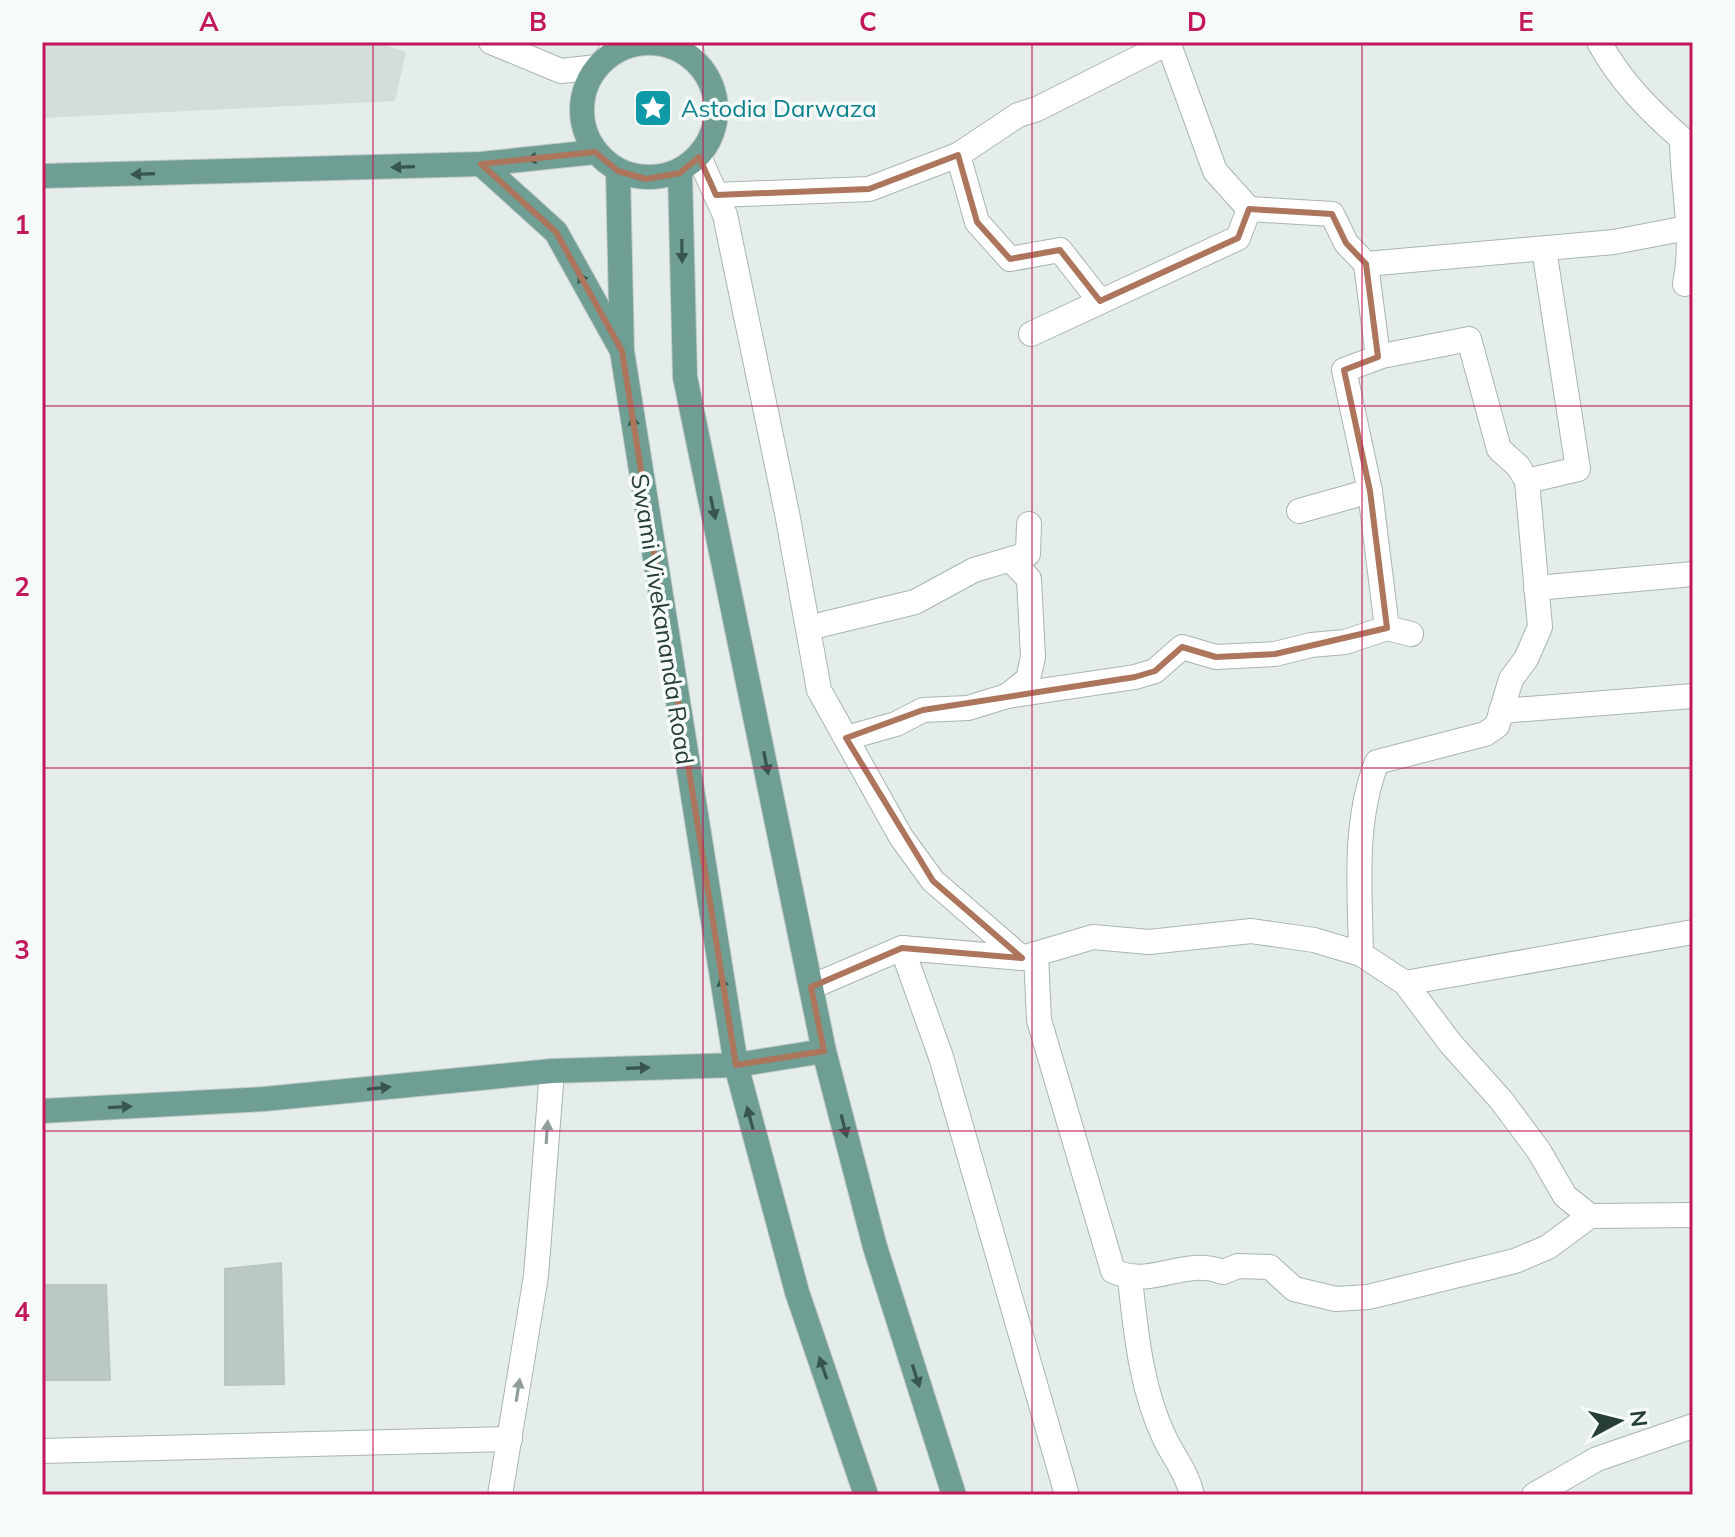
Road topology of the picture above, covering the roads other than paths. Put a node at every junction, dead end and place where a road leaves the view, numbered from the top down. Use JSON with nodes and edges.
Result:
{"nodes":[{"id":1,"x":491,"y":42,"type":"edge"},
{"id":2,"x":1599,"y":42,"type":"edge"},
{"id":3,"x":1168,"y":43,"type":"edge"},
{"id":4,"x":691,"y":50,"type":"edge"},
{"id":5,"x":607,"y":55,"type":"edge"},
{"id":6,"x":1688,"y":139,"type":"edge"},
{"id":7,"x":595,"y":152,"type":"junction"},
{"id":8,"x":958,"y":155,"type":"junction"},
{"id":9,"x":699,"y":157,"type":"junction"},
{"id":10,"x":481,"y":164,"type":"junction"},
{"id":11,"x":618,"y":171,"type":"junction"},
{"id":12,"x":680,"y":173,"type":"junction"},
{"id":13,"x":42,"y":176,"type":"edge"},
{"id":14,"x":716,"y":195,"type":"junction"},
{"id":15,"x":1249,"y":209,"type":"junction"},
{"id":16,"x":1687,"y":228,"type":"junction"},
{"id":17,"x":1544,"y":249,"type":"junction"},
{"id":18,"x":1366,"y":264,"type":"junction"},
{"id":19,"x":1685,"y":284,"type":"dead end"},
{"id":20,"x":1100,"y":301,"type":"junction"},
{"id":21,"x":1031,"y":334,"type":"dead end"},
{"id":22,"x":622,"y":351,"type":"junction"},
{"id":23,"x":1378,"y":357,"type":"junction"},
{"id":24,"x":1527,"y":481,"type":"junction"},
{"id":25,"x":1370,"y":491,"type":"junction"},
{"id":26,"x":1299,"y":511,"type":"dead end"},
{"id":27,"x":1029,"y":524,"type":"dead end"},
{"id":28,"x":1012,"y":561,"type":"junction"},
{"id":29,"x":1693,"y":574,"type":"edge"},
{"id":30,"x":1536,"y":588,"type":"junction"},
{"id":31,"x":808,"y":628,"type":"junction"},
{"id":32,"x":1007,"y":696,"type":"junction"},
{"id":33,"x":1693,"y":696,"type":"edge"},
{"id":34,"x":1501,"y":711,"type":"junction"},
{"id":35,"x":846,"y":738,"type":"junction"},
{"id":36,"x":1693,"y":932,"type":"edge"},
{"id":37,"x":902,"y":948,"type":"junction"},
{"id":38,"x":1361,"y":954,"type":"junction"},
{"id":39,"x":1029,"y":956,"type":"junction"},
{"id":40,"x":1405,"y":983,"type":"junction"},
{"id":41,"x":811,"y":987,"type":"junction"},
{"id":42,"x":824,"y":1051,"type":"junction"},
{"id":43,"x":736,"y":1065,"type":"junction"},
{"id":44,"x":552,"y":1071,"type":"junction"},
{"id":45,"x":42,"y":1111,"type":"edge"},
{"id":46,"x":1693,"y":1215,"type":"edge"},
{"id":47,"x":1590,"y":1216,"type":"junction"},
{"id":48,"x":1130,"y":1279,"type":"junction"},
{"id":49,"x":1693,"y":1426,"type":"edge"},
{"id":50,"x":510,"y":1439,"type":"junction"},
{"id":51,"x":42,"y":1451,"type":"edge"},
{"id":52,"x":500,"y":1495,"type":"edge"},
{"id":53,"x":866,"y":1495,"type":"edge"},
{"id":54,"x":954,"y":1495,"type":"edge"},
{"id":55,"x":1067,"y":1495,"type":"edge"},
{"id":56,"x":1192,"y":1495,"type":"edge"},
{"id":57,"x":1534,"y":1495,"type":"edge"}],
"edges":[{"from":1,"to":5,"type":"street"},
{"from":2,"to":6,"type":"street"},
{"from":3,"to":8,"type":"street"},
{"from":3,"to":15,"type":"street"},
{"from":4,"to":5,"type":"main road"},
{"from":4,"to":9,"type":"main road"},
{"from":5,"to":7,"type":"main road"},
{"from":6,"to":16,"type":"street"},
{"from":7,"to":10,"type":"main road","one_way":true},
{"from":7,"to":11,"type":"main road"},
{"from":8,"to":14,"type":"street"},
{"from":8,"to":20,"type":"street"},
{"from":9,"to":12,"type":"main road"},
{"from":9,"to":14,"type":"street"},
{"from":10,"to":13,"type":"main road","one_way":true},
{"from":22,"to":10,"type":"main road","one_way":true},
{"from":11,"to":12,"type":"main road"},
{"from":11,"to":22,"type":"main road","name":"Swami Vivekananda Road"},
{"from":12,"to":41,"type":"main road","one_way":true},
{"from":14,"to":31,"type":"street"},
{"from":15,"to":18,"type":"street"},
{"from":15,"to":20,"type":"street"},
{"from":16,"to":17,"type":"street"},
{"from":16,"to":19,"type":"street"},
{"from":17,"to":18,"type":"street"},
{"from":17,"to":24,"type":"street"},
{"from":18,"to":23,"type":"street"},
{"from":20,"to":21,"type":"street"},
{"from":43,"to":22,"type":"main road","name":"Swami Vivekananda Road","one_way":true},
{"from":23,"to":24,"type":"street"},
{"from":23,"to":25,"type":"street"},
{"from":24,"to":30,"type":"street"},
{"from":25,"to":26,"type":"street"},
{"from":25,"to":32,"type":"street"},
{"from":27,"to":28,"type":"street"},
{"from":28,"to":31,"type":"street"},
{"from":28,"to":32,"type":"street"},
{"from":29,"to":30,"type":"street"},
{"from":30,"to":34,"type":"street"},
{"from":31,"to":35,"type":"street"},
{"from":32,"to":35,"type":"street"},
{"from":33,"to":34,"type":"street"},
{"from":34,"to":38,"type":"street"},
{"from":35,"to":39,"type":"street"},
{"from":36,"to":40,"type":"street"},
{"from":37,"to":39,"type":"street"},
{"from":37,"to":41,"type":"street"},
{"from":37,"to":55,"type":"street"},
{"from":38,"to":39,"type":"street"},
{"from":38,"to":40,"type":"street"},
{"from":39,"to":48,"type":"street"},
{"from":40,"to":47,"type":"street"},
{"from":41,"to":42,"type":"main road"},
{"from":42,"to":43,"type":"main road"},
{"from":42,"to":54,"type":"main road","one_way":true},
{"from":44,"to":43,"type":"main road","one_way":true},
{"from":53,"to":43,"type":"main road","name":"Swami Vivekananda Road","one_way":true},
{"from":45,"to":44,"type":"main road","one_way":true},
{"from":50,"to":44,"type":"street","one_way":true},
{"from":46,"to":47,"type":"street"},
{"from":47,"to":48,"type":"street"},
{"from":48,"to":56,"type":"street"},
{"from":49,"to":57,"type":"street"},
{"from":50,"to":51,"type":"street"},
{"from":50,"to":52,"type":"street"}]}
